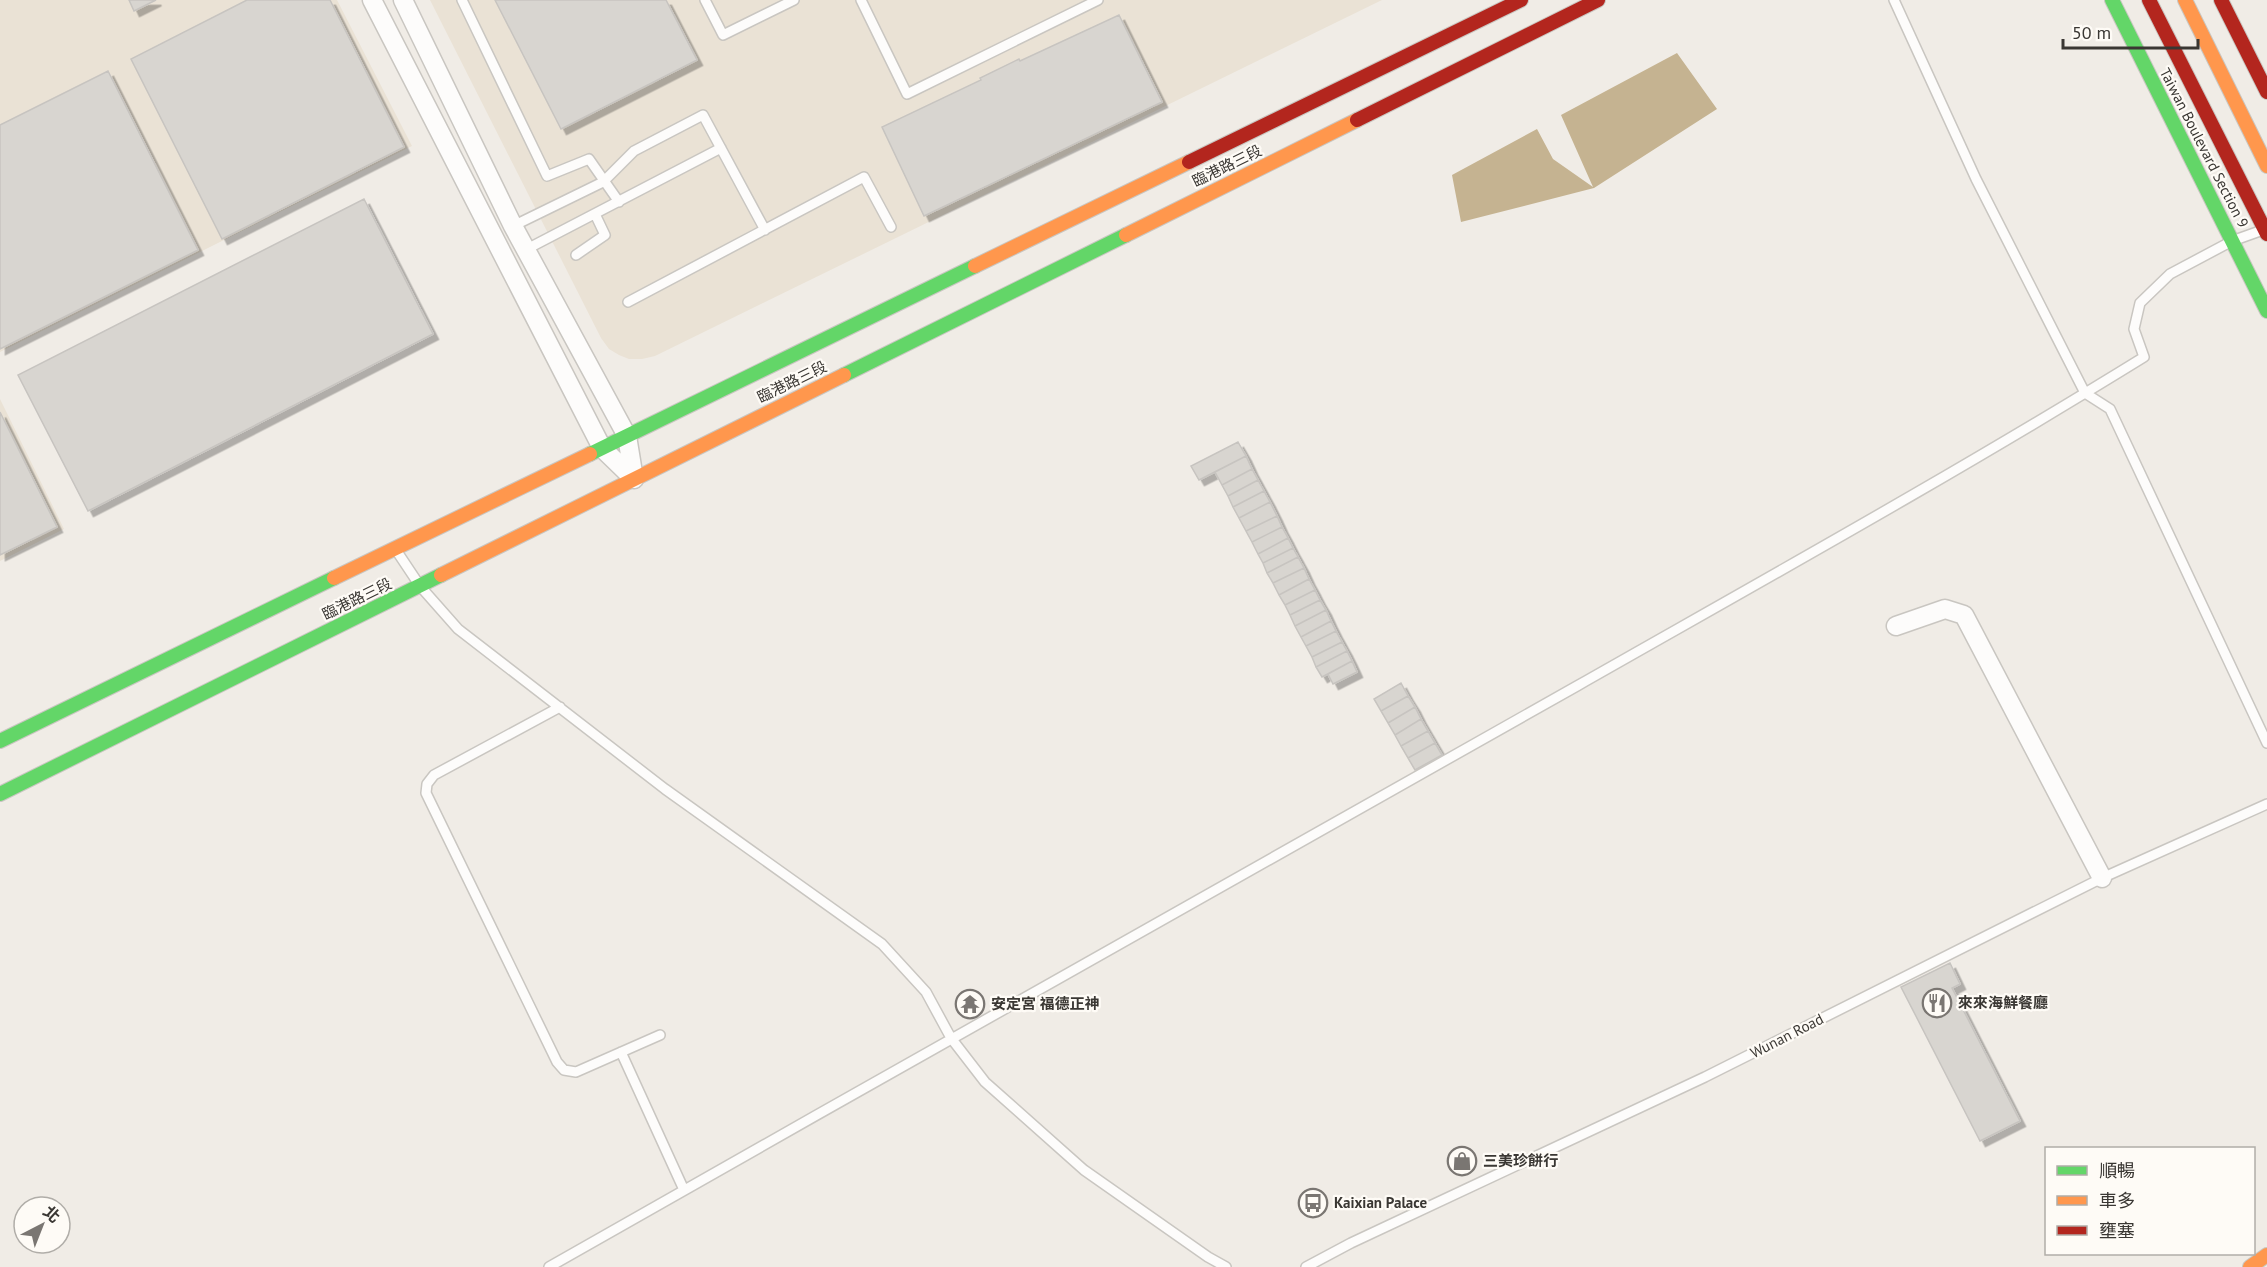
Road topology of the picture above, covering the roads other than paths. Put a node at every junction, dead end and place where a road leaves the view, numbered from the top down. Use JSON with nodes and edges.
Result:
{"nodes":[{"id":1,"x":372,"y":0,"type":"edge"},
{"id":2,"x":403,"y":0,"type":"edge"},
{"id":3,"x":462,"y":0,"type":"edge"},
{"id":4,"x":705,"y":0,"type":"edge"},
{"id":5,"x":794,"y":0,"type":"edge"},
{"id":6,"x":861,"y":0,"type":"edge"},
{"id":7,"x":1098,"y":0,"type":"edge"},
{"id":8,"x":1521,"y":0,"type":"edge"},
{"id":9,"x":1598,"y":0,"type":"edge"},
{"id":10,"x":1894,"y":0,"type":"edge"},
{"id":11,"x":2112,"y":0,"type":"edge"},
{"id":12,"x":2149,"y":0,"type":"edge"},
{"id":13,"x":2185,"y":0,"type":"edge"},
{"id":14,"x":2221,"y":0,"type":"edge"},
{"id":15,"x":2267,"y":92,"type":"edge"},
{"id":16,"x":721,"y":148,"type":"junction"},
{"id":17,"x":2267,"y":166,"type":"edge"},
{"id":18,"x":603,"y":182,"type":"junction"},
{"id":19,"x":618,"y":202,"type":"junction"},
{"id":20,"x":595,"y":214,"type":"junction"},
{"id":21,"x":513,"y":226,"type":"junction"},
{"id":22,"x":891,"y":227,"type":"dead end"},
{"id":23,"x":765,"y":230,"type":"junction"},
{"id":24,"x":2266,"y":232,"type":"edge"},
{"id":25,"x":2232,"y":241,"type":"junction"},
{"id":26,"x":525,"y":250,"type":"junction"},
{"id":27,"x":576,"y":255,"type":"dead end"},
{"id":28,"x":628,"y":302,"type":"dead end"},
{"id":29,"x":2267,"y":311,"type":"edge"},
{"id":30,"x":2085,"y":393,"type":"junction"},
{"id":31,"x":627,"y":436,"type":"junction"},
{"id":32,"x":602,"y":448,"type":"junction"},
{"id":33,"x":634,"y":479,"type":"junction"},
{"id":34,"x":395,"y":549,"type":"junction"},
{"id":35,"x":420,"y":586,"type":"junction"},
{"id":36,"x":1896,"y":626,"type":"dead end"},
{"id":37,"x":560,"y":707,"type":"junction"},
{"id":38,"x":0,"y":741,"type":"edge"},
{"id":39,"x":2267,"y":743,"type":"edge"},
{"id":40,"x":0,"y":794,"type":"edge"},
{"id":41,"x":2267,"y":804,"type":"edge"},
{"id":42,"x":2102,"y":878,"type":"junction"},
{"id":43,"x":660,"y":1035,"type":"dead end"},
{"id":44,"x":951,"y":1038,"type":"junction"},
{"id":45,"x":621,"y":1052,"type":"junction"},
{"id":46,"x":684,"y":1190,"type":"junction"},
{"id":47,"x":2267,"y":1255,"type":"edge"},
{"id":48,"x":549,"y":1267,"type":"edge"},
{"id":49,"x":1226,"y":1267,"type":"edge"},
{"id":50,"x":1306,"y":1267,"type":"edge"},
{"id":51,"x":2250,"y":1267,"type":"edge"}],
"edges":[{"from":1,"to":32,"type":"street"},
{"from":2,"to":21,"type":"street"},
{"from":3,"to":18,"type":"lane"},
{"from":4,"to":5,"type":"lane"},
{"from":6,"to":7,"type":"lane"},
{"from":8,"to":31,"type":"main road","name":"臨港路三段"},
{"from":9,"to":33,"type":"main road","name":"臨港路三段"},
{"from":10,"to":30,"type":"lane"},
{"from":11,"to":25,"type":"main road","name":"Taiwan Boulevard Section 9"},
{"from":12,"to":24,"type":"main road","name":"Taiwan Boulevard Section 9"},
{"from":13,"to":17,"type":"main road"},
{"from":14,"to":15,"type":"main road"},
{"from":16,"to":18,"type":"lane"},
{"from":16,"to":19,"type":"lane"},
{"from":16,"to":23,"type":"lane"},
{"from":18,"to":19,"type":"lane"},
{"from":18,"to":21,"type":"lane"},
{"from":19,"to":20,"type":"lane"},
{"from":20,"to":26,"type":"lane"},
{"from":20,"to":27,"type":"lane"},
{"from":21,"to":26,"type":"street"},
{"from":22,"to":23,"type":"lane"},
{"from":23,"to":28,"type":"lane"},
{"from":24,"to":25,"type":"lane"},
{"from":25,"to":29,"type":"main road","name":"Taiwan Boulevard Section 9"},
{"from":25,"to":30,"type":"lane"},
{"from":26,"to":31,"type":"street"},
{"from":30,"to":39,"type":"lane"},
{"from":30,"to":44,"type":"lane"},
{"from":31,"to":32,"type":"main road","name":"臨港路三段"},
{"from":31,"to":33,"type":"street"},
{"from":32,"to":33,"type":"street"},
{"from":32,"to":34,"type":"main road","name":"臨港路三段"},
{"from":33,"to":35,"type":"main road","name":"臨港路三段"},
{"from":34,"to":35,"type":"lane"},
{"from":34,"to":38,"type":"main road","name":"臨港路三段"},
{"from":35,"to":37,"type":"lane"},
{"from":35,"to":40,"type":"main road","name":"臨港路三段"},
{"from":36,"to":42,"type":"street"},
{"from":37,"to":44,"type":"lane"},
{"from":37,"to":45,"type":"lane"},
{"from":41,"to":42,"type":"lane","name":"Wunan Road"},
{"from":42,"to":50,"type":"lane","name":"Wunan Road"},
{"from":43,"to":45,"type":"lane"},
{"from":44,"to":46,"type":"lane"},
{"from":44,"to":49,"type":"lane"},
{"from":45,"to":46,"type":"lane"},
{"from":46,"to":48,"type":"lane"},
{"from":47,"to":51,"type":"main road"}]}
